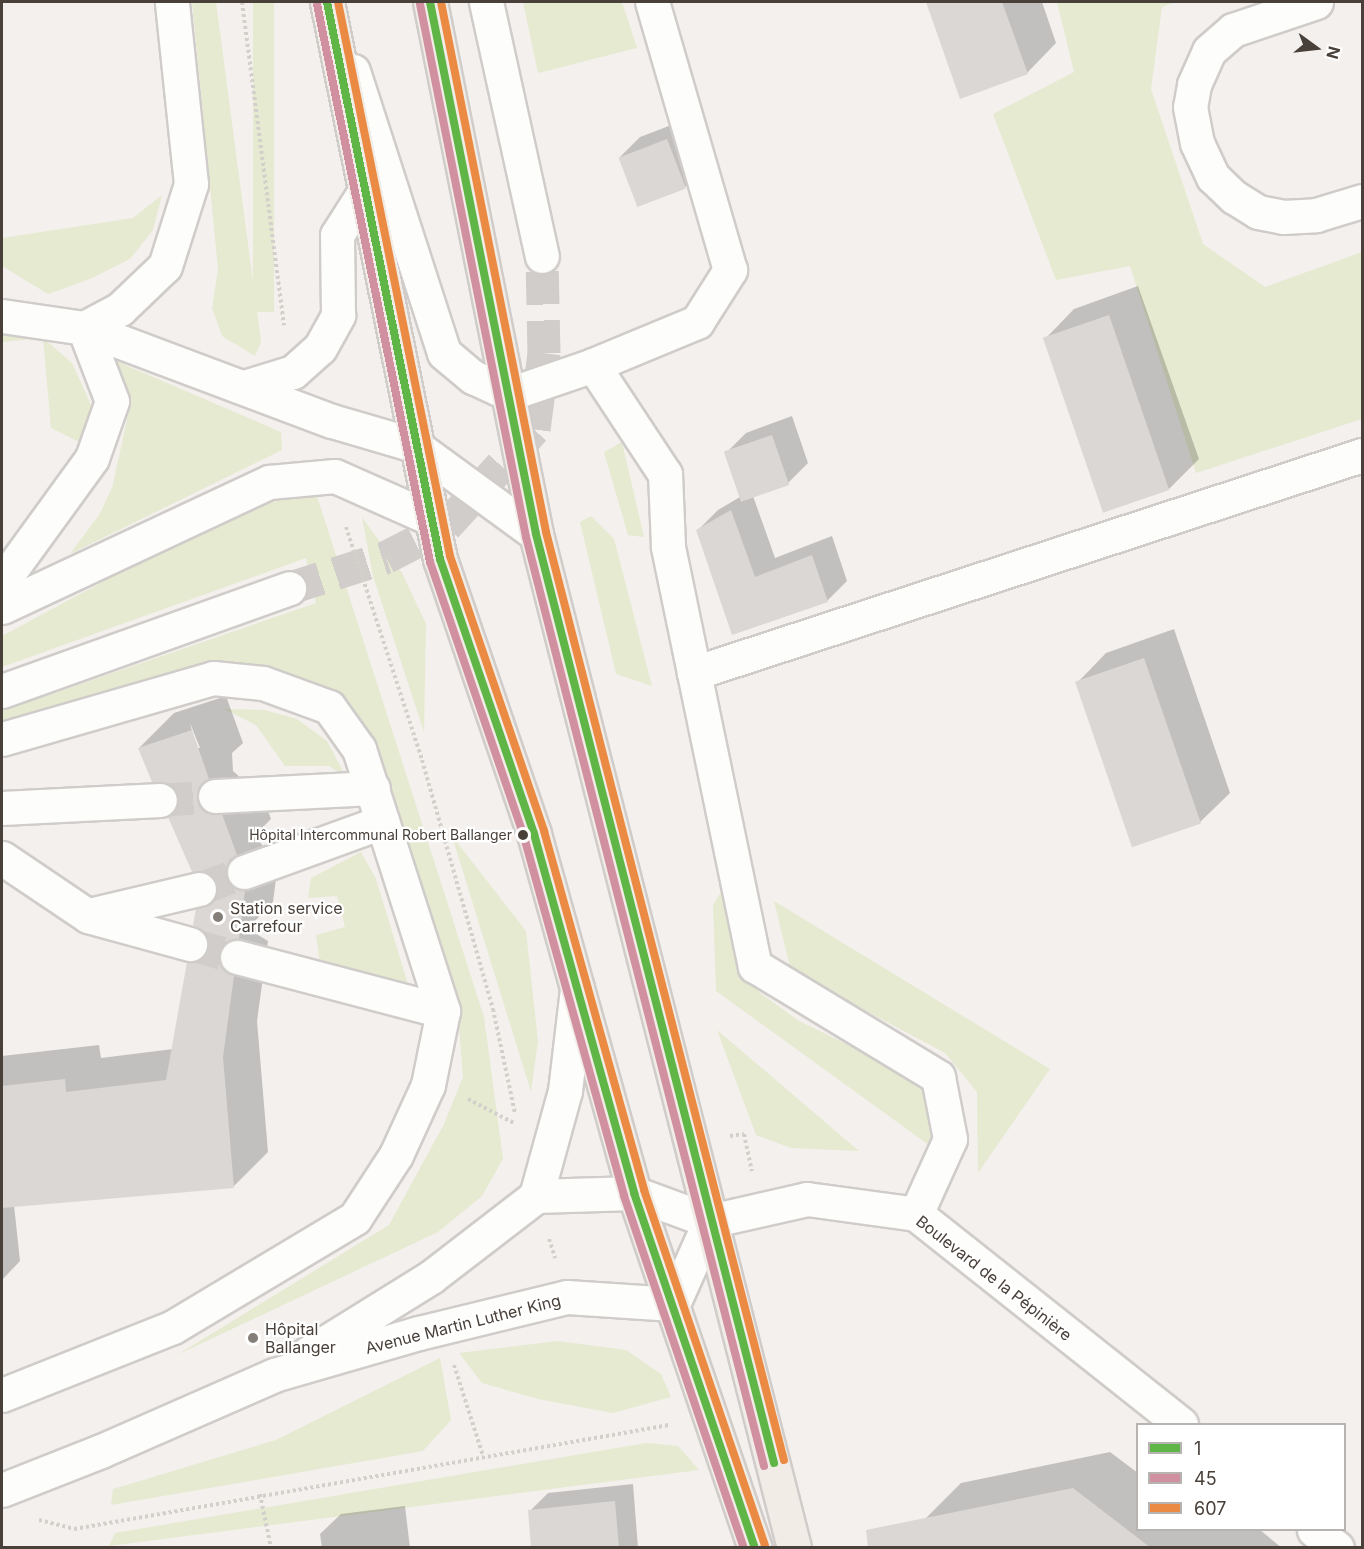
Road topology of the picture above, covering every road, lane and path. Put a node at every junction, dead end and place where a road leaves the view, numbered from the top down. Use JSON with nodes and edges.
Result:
{"nodes":[{"id":1,"x":172,"y":2,"type":"edge"},
{"id":2,"x":242,"y":2,"type":"edge"},
{"id":3,"x":329,"y":2,"type":"edge"},
{"id":4,"x":430,"y":2,"type":"edge"},
{"id":5,"x":486,"y":2,"type":"edge"},
{"id":6,"x":652,"y":2,"type":"edge"},
{"id":7,"x":1316,"y":2,"type":"edge"},
{"id":8,"x":365,"y":191,"type":"junction"},
{"id":9,"x":1362,"y":201,"type":"edge"},
{"id":10,"x":542,"y":256,"type":"tunnel mouth"},
{"id":11,"x":2,"y":316,"type":"edge"},
{"id":12,"x":84,"y":328,"type":"junction"},
{"id":13,"x":285,"y":332,"type":"dead end"},
{"id":14,"x":593,"y":365,"type":"junction"},
{"id":15,"x":244,"y":387,"type":"junction"},
{"id":16,"x":509,"y":394,"type":"junction"},
{"id":17,"x":414,"y":445,"type":"junction"},
{"id":18,"x":1362,"y":455,"type":"edge"},
{"id":19,"x":430,"y":518,"type":"junction"},
{"id":20,"x":344,"y":522,"type":"dead end"},
{"id":21,"x":536,"y":534,"type":"junction"},
{"id":22,"x":2,"y":582,"type":"edge"},
{"id":23,"x":289,"y":588,"type":"tunnel mouth"},
{"id":24,"x":2,"y":607,"type":"edge"},
{"id":25,"x":694,"y":674,"type":"junction"},
{"id":26,"x":2,"y":691,"type":"edge"},
{"id":27,"x":2,"y":739,"type":"edge"},
{"id":28,"x":373,"y":788,"type":"junction"},
{"id":29,"x":215,"y":796,"type":"tunnel mouth"},
{"id":30,"x":160,"y":800,"type":"tunnel mouth"},
{"id":31,"x":2,"y":808,"type":"edge"},
{"id":32,"x":382,"y":822,"type":"junction"},
{"id":33,"x":2,"y":858,"type":"edge"},
{"id":34,"x":244,"y":872,"type":"tunnel mouth"},
{"id":35,"x":199,"y":889,"type":"tunnel mouth"},
{"id":36,"x":88,"y":916,"type":"junction"},
{"id":37,"x":190,"y":944,"type":"tunnel mouth"},
{"id":38,"x":237,"y":957,"type":"tunnel mouth"},
{"id":39,"x":578,"y":987,"type":"junction"},
{"id":40,"x":443,"y":1011,"type":"junction"},
{"id":41,"x":433,"y":1061,"type":"junction"},
{"id":42,"x":634,"y":1193,"type":"junction"},
{"id":43,"x":536,"y":1196,"type":"junction"},
{"id":44,"x":916,"y":1214,"type":"junction"},
{"id":45,"x":710,"y":1221,"type":"junction"},
{"id":46,"x":567,"y":1297,"type":"junction"},
{"id":47,"x":673,"y":1304,"type":"junction"},
{"id":48,"x":442,"y":1328,"type":"junction"},
{"id":49,"x":274,"y":1375,"type":"junction"},
{"id":50,"x":2,"y":1395,"type":"edge"},
{"id":51,"x":711,"y":1418,"type":"junction"},
{"id":52,"x":1178,"y":1423,"type":"edge"},
{"id":53,"x":483,"y":1456,"type":"junction"},
{"id":54,"x":2,"y":1490,"type":"edge"},
{"id":55,"x":260,"y":1494,"type":"junction"},
{"id":56,"x":33,"y":1518,"type":"dead end"},
{"id":57,"x":1315,"y":1531,"type":"edge"},
{"id":58,"x":271,"y":1548,"type":"edge"},
{"id":59,"x":755,"y":1548,"type":"edge"},
{"id":60,"x":794,"y":1548,"type":"edge"},
{"id":61,"x":1337,"y":1548,"type":"edge"}],
"edges":[{"from":1,"to":12,"type":"street"},
{"from":2,"to":13,"type":"path"},
{"from":3,"to":8,"type":"main road"},
{"from":3,"to":16,"type":"street"},
{"from":4,"to":16,"type":"main road"},
{"from":5,"to":10,"type":"street"},
{"from":6,"to":14,"type":"street"},
{"from":7,"to":9,"type":"street"},
{"from":8,"to":15,"type":"street"},
{"from":8,"to":17,"type":"main road"},
{"from":11,"to":12,"type":"street"},
{"from":12,"to":15,"type":"street"},
{"from":12,"to":22,"type":"street"},
{"from":14,"to":16,"type":"street"},
{"from":14,"to":25,"type":"street"},
{"from":15,"to":17,"type":"street"},
{"from":16,"to":21,"type":"main road"},
{"from":17,"to":19,"type":"main road"},
{"from":17,"to":21,"type":"street"},
{"from":18,"to":25,"type":"street"},
{"from":19,"to":24,"type":"street"},
{"from":19,"to":39,"type":"main road"},
{"from":20,"to":41,"type":"path"},
{"from":21,"to":45,"type":"main road"},
{"from":23,"to":26,"type":"street"},
{"from":25,"to":44,"type":"street"},
{"from":27,"to":28,"type":"street"},
{"from":28,"to":29,"type":"street"},
{"from":28,"to":32,"type":"street"},
{"from":30,"to":31,"type":"street"},
{"from":32,"to":34,"type":"street"},
{"from":32,"to":40,"type":"street"},
{"from":33,"to":36,"type":"street"},
{"from":35,"to":36,"type":"street"},
{"from":36,"to":37,"type":"street"},
{"from":38,"to":40,"type":"street"},
{"from":39,"to":42,"type":"main road"},
{"from":39,"to":43,"type":"street"},
{"from":40,"to":41,"type":"street"},
{"from":41,"to":50,"type":"street"},
{"from":42,"to":43,"type":"street"},
{"from":42,"to":45,"type":"street"},
{"from":42,"to":47,"type":"main road"},
{"from":43,"to":46,"type":"path"},
{"from":43,"to":49,"type":"street","name":"Avenue Martin Luther King"},
{"from":44,"to":45,"type":"street","name":"Boulevard de la Pépinière"},
{"from":44,"to":52,"type":"street","name":"Boulevard de la Pépinière"},
{"from":45,"to":47,"type":"street"},
{"from":45,"to":60,"type":"main road"},
{"from":46,"to":47,"type":"street","name":"Avenue Martin Luther King"},
{"from":46,"to":48,"type":"street","name":"Avenue Martin Luther King"},
{"from":47,"to":51,"type":"main road"},
{"from":48,"to":49,"type":"street","name":"Avenue Martin Luther King"},
{"from":48,"to":53,"type":"path"},
{"from":49,"to":54,"type":"street","name":"Avenue Martin Luther King"},
{"from":51,"to":53,"type":"path"},
{"from":51,"to":59,"type":"main road"},
{"from":53,"to":55,"type":"path"},
{"from":55,"to":56,"type":"path"},
{"from":55,"to":58,"type":"path"},
{"from":57,"to":61,"type":"street"}]}
